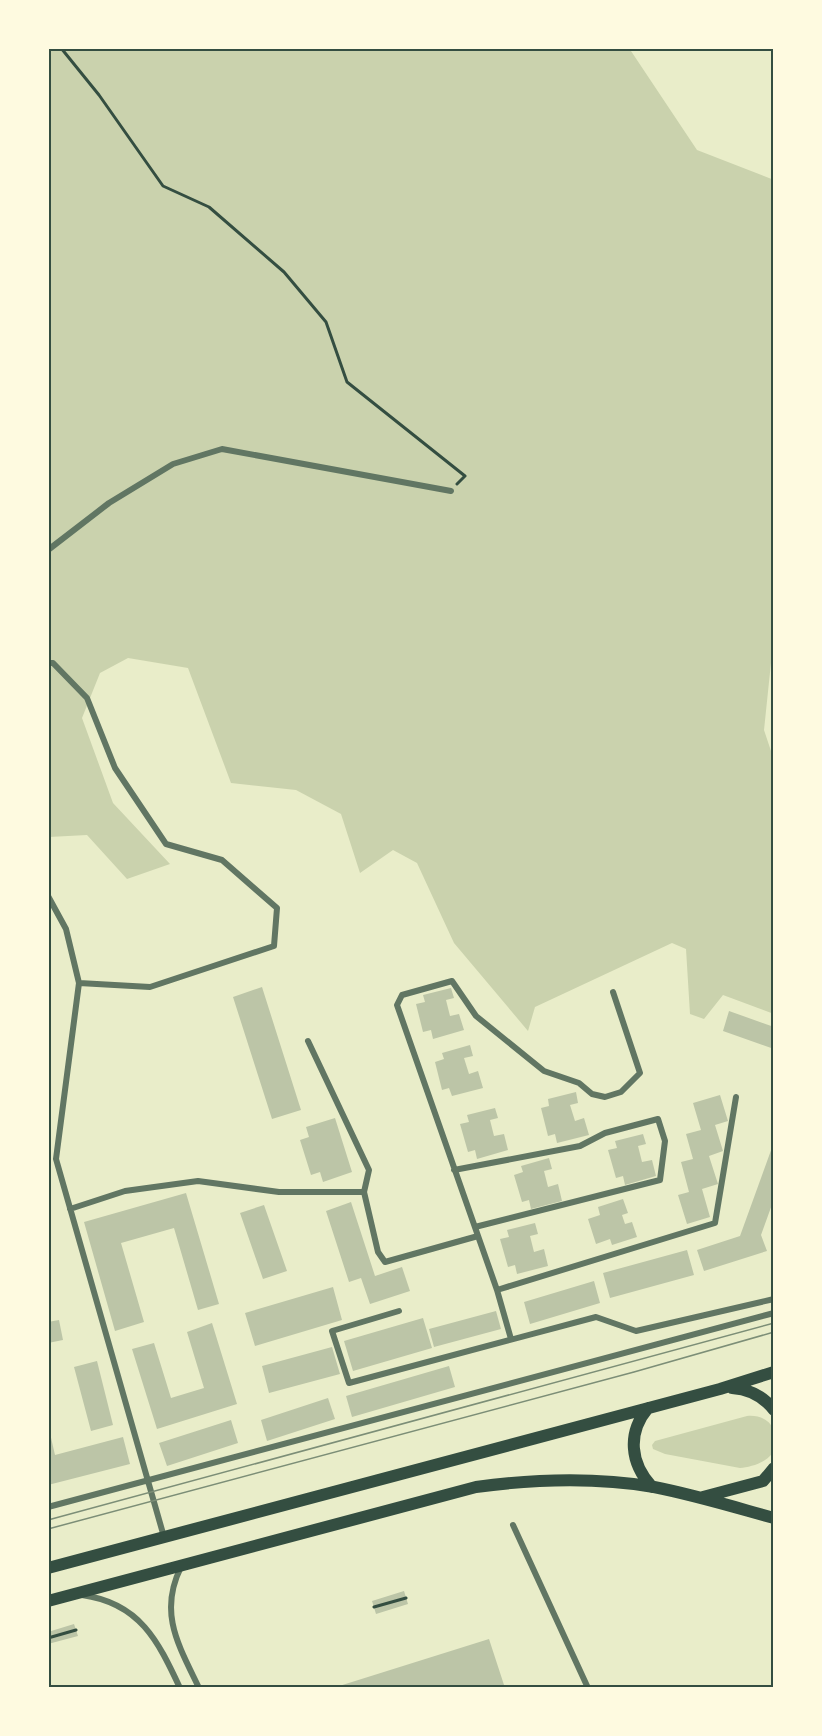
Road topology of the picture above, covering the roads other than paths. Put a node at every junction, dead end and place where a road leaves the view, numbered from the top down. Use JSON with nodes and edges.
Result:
{"nodes":[{"id":1,"x":451,"y":491,"type":"road end"},
{"id":2,"x":48,"y":550,"type":"edge"},
{"id":3,"x":48,"y":663,"type":"edge"},
{"id":4,"x":48,"y":896,"type":"edge"},
{"id":5,"x":79,"y":983,"type":"junction"},
{"id":6,"x":613,"y":992,"type":"dead end"},
{"id":7,"x":308,"y":1041,"type":"dead end"},
{"id":8,"x":736,"y":1097,"type":"dead end"},
{"id":9,"x":52,"y":1159,"type":"edge"},
{"id":10,"x":454,"y":1170,"type":"junction"},
{"id":11,"x":364,"y":1192,"type":"junction"},
{"id":12,"x":70,"y":1209,"type":"junction"},
{"id":13,"x":475,"y":1227,"type":"junction"},
{"id":14,"x":478,"y":1236,"type":"junction"},
{"id":15,"x":497,"y":1290,"type":"junction"},
{"id":16,"x":774,"y":1299,"type":"edge"},
{"id":17,"x":399,"y":1311,"type":"dead end"},
{"id":18,"x":774,"y":1313,"type":"edge"},
{"id":19,"x":511,"y":1340,"type":"junction"},
{"id":20,"x":774,"y":1372,"type":"edge"},
{"id":21,"x":720,"y":1389,"type":"junction"},
{"id":22,"x":648,"y":1408,"type":"junction"},
{"id":23,"x":774,"y":1410,"type":"edge"},
{"id":24,"x":774,"y":1468,"type":"edge"},
{"id":25,"x":148,"y":1480,"type":"junction"},
{"id":26,"x":652,"y":1487,"type":"junction"},
{"id":27,"x":702,"y":1498,"type":"junction"},
{"id":28,"x":48,"y":1507,"type":"edge"},
{"id":29,"x":774,"y":1518,"type":"edge"},
{"id":30,"x":513,"y":1525,"type":"dead end"},
{"id":31,"x":164,"y":1537,"type":"junction"},
{"id":32,"x":182,"y":1566,"type":"junction"},
{"id":33,"x":48,"y":1568,"type":"edge"},
{"id":34,"x":73,"y":1594,"type":"junction"},
{"id":35,"x":48,"y":1601,"type":"edge"},
{"id":36,"x":180,"y":1688,"type":"edge"},
{"id":37,"x":199,"y":1688,"type":"edge"},
{"id":38,"x":588,"y":1688,"type":"edge"}],
"edges":[{"from":1,"to":2,"type":"street"},
{"from":3,"to":5,"type":"street"},
{"from":4,"to":5,"type":"street"},
{"from":5,"to":9,"type":"street"},
{"from":6,"to":10,"type":"street"},
{"from":7,"to":11,"type":"street"},
{"from":8,"to":15,"type":"street"},
{"from":9,"to":12,"type":"street"},
{"from":10,"to":13,"type":"street"},
{"from":10,"to":13,"type":"street"},
{"from":11,"to":12,"type":"street"},
{"from":11,"to":14,"type":"street"},
{"from":12,"to":25,"type":"street"},
{"from":13,"to":14,"type":"street"},
{"from":14,"to":15,"type":"street"},
{"from":15,"to":19,"type":"street"},
{"from":16,"to":19,"type":"street"},
{"from":17,"to":19,"type":"street"},
{"from":18,"to":25,"type":"street"},
{"from":20,"to":21,"type":"highway"},
{"from":21,"to":22,"type":"highway"},
{"from":21,"to":23,"type":"highway"},
{"from":22,"to":26,"type":"highway"},
{"from":22,"to":31,"type":"highway"},
{"from":24,"to":27,"type":"highway"},
{"from":25,"to":28,"type":"street"},
{"from":25,"to":31,"type":"street"},
{"from":26,"to":27,"type":"highway"},
{"from":26,"to":32,"type":"highway"},
{"from":27,"to":29,"type":"highway"},
{"from":30,"to":38,"type":"street"},
{"from":31,"to":33,"type":"highway"},
{"from":32,"to":34,"type":"highway"},
{"from":32,"to":37,"type":"street"},
{"from":34,"to":35,"type":"highway"},
{"from":34,"to":36,"type":"street"}]}
